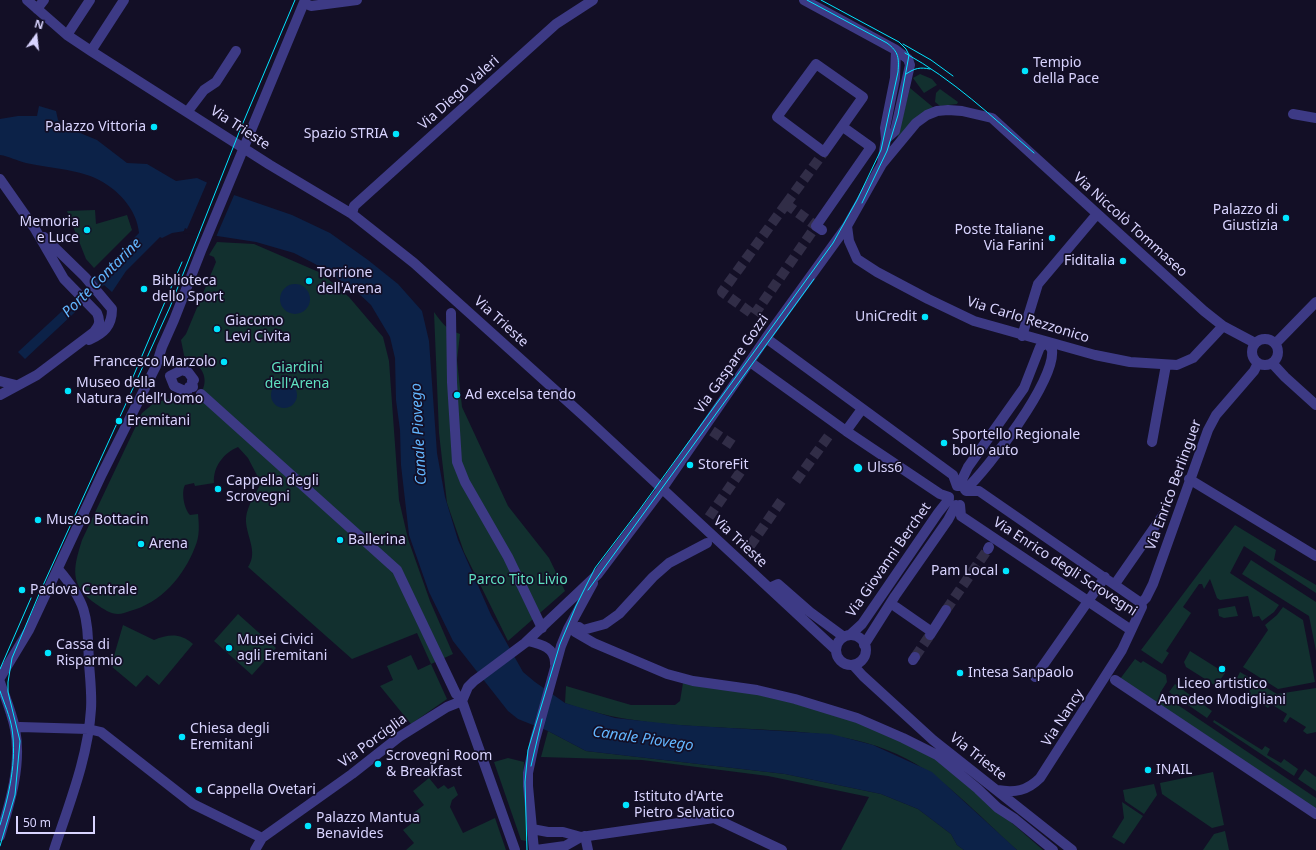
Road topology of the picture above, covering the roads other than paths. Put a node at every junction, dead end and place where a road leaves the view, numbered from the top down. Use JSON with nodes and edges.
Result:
{"nodes":[{"id":1,"x":27,"y":0,"type":"edge"},
{"id":2,"x":44,"y":0,"type":"edge"},
{"id":3,"x":90,"y":0,"type":"edge"},
{"id":4,"x":124,"y":0,"type":"edge"},
{"id":5,"x":357,"y":0,"type":"edge"},
{"id":6,"x":593,"y":0,"type":"edge"},
{"id":7,"x":804,"y":0,"type":"edge"},
{"id":8,"x":304,"y":1,"type":"edge"},
{"id":9,"x":37,"y":9,"type":"junction"},
{"id":10,"x":67,"y":35,"type":"junction"},
{"id":11,"x":91,"y":51,"type":"junction"},
{"id":12,"x":236,"y":51,"type":"dead end"},
{"id":13,"x":188,"y":111,"type":"junction"},
{"id":14,"x":1293,"y":114,"type":"dead end"},
{"id":15,"x":992,"y":118,"type":"joint"},
{"id":16,"x":1316,"y":118,"type":"edge"},
{"id":17,"x":843,"y":127,"type":"junction"},
{"id":18,"x":243,"y":147,"type":"junction"},
{"id":19,"x":882,"y":164,"type":"junction"},
{"id":20,"x":0,"y":179,"type":"edge"},
{"id":21,"x":3,"y":191,"type":"edge"},
{"id":22,"x":352,"y":214,"type":"junction"},
{"id":23,"x":1097,"y":214,"type":"junction"},
{"id":24,"x":847,"y":226,"type":"junction"},
{"id":25,"x":35,"y":229,"type":"junction"},
{"id":26,"x":822,"y":230,"type":"dead end"},
{"id":27,"x":1316,"y":302,"type":"edge"},
{"id":28,"x":451,"y":313,"type":"dead end"},
{"id":29,"x":1223,"y":326,"type":"junction"},
{"id":30,"x":1022,"y":336,"type":"junction"},
{"id":31,"x":766,"y":338,"type":"junction"},
{"id":32,"x":80,"y":342,"type":"junction"},
{"id":33,"x":1047,"y":343,"type":"junction"},
{"id":34,"x":1255,"y":343,"type":"junction"},
{"id":35,"x":1275,"y":344,"type":"junction"},
{"id":36,"x":750,"y":362,"type":"junction"},
{"id":37,"x":1258,"y":363,"type":"junction"},
{"id":38,"x":1272,"y":363,"type":"junction"},
{"id":39,"x":1166,"y":365,"type":"junction"},
{"id":40,"x":0,"y":381,"type":"edge"},
{"id":41,"x":16,"y":385,"type":"junction"},
{"id":42,"x":1024,"y":388,"type":"junction"},
{"id":43,"x":201,"y":394,"type":"dead end"},
{"id":44,"x":0,"y":395,"type":"edge"},
{"id":45,"x":1037,"y":396,"type":"junction"},
{"id":46,"x":1316,"y":405,"type":"edge"},
{"id":47,"x":862,"y":409,"type":"junction"},
{"id":48,"x":846,"y":431,"type":"junction"},
{"id":49,"x":1152,"y":442,"type":"dead end"},
{"id":50,"x":1189,"y":478,"type":"junction"},
{"id":51,"x":962,"y":488,"type":"junction"},
{"id":52,"x":662,"y":489,"type":"junction"},
{"id":53,"x":954,"y":501,"type":"junction"},
{"id":54,"x":1163,"y":514,"type":"dead end"},
{"id":55,"x":707,"y":543,"type":"dead end"},
{"id":56,"x":1316,"y":556,"type":"edge"},
{"id":57,"x":58,"y":569,"type":"junction"},
{"id":58,"x":598,"y":574,"type":"junction"},
{"id":59,"x":1105,"y":577,"type":"junction"},
{"id":60,"x":1115,"y":584,"type":"junction"},
{"id":61,"x":769,"y":588,"type":"junction"},
{"id":62,"x":1088,"y":602,"type":"junction"},
{"id":63,"x":1141,"y":603,"type":"junction"},
{"id":64,"x":896,"y":606,"type":"dead end"},
{"id":65,"x":946,"y":611,"type":"tunnel mouth"},
{"id":66,"x":542,"y":628,"type":"junction"},
{"id":67,"x":1131,"y":630,"type":"junction"},
{"id":68,"x":847,"y":636,"type":"junction"},
{"id":69,"x":526,"y":642,"type":"junction"},
{"id":70,"x":864,"y":644,"type":"junction"},
{"id":71,"x":836,"y":650,"type":"junction"},
{"id":72,"x":853,"y":665,"type":"junction"},
{"id":73,"x":554,"y":670,"type":"junction"},
{"id":74,"x":1035,"y":677,"type":"dead end"},
{"id":75,"x":0,"y":678,"type":"edge"},
{"id":76,"x":1115,"y":680,"type":"dead end"},
{"id":77,"x":0,"y":682,"type":"edge"},
{"id":78,"x":459,"y":697,"type":"junction"},
{"id":79,"x":916,"y":725,"type":"junction"},
{"id":80,"x":20,"y":727,"type":"dead end"},
{"id":81,"x":88,"y":729,"type":"junction"},
{"id":82,"x":924,"y":748,"type":"junction"},
{"id":83,"x":997,"y":790,"type":"junction"},
{"id":84,"x":1316,"y":814,"type":"edge"},
{"id":85,"x":532,"y":829,"type":"junction"},
{"id":86,"x":0,"y":836,"type":"edge"},
{"id":87,"x":583,"y":837,"type":"junction"},
{"id":88,"x":262,"y":838,"type":"junction"},
{"id":89,"x":517,"y":849,"type":"edge"},
{"id":90,"x":54,"y":850,"type":"edge"},
{"id":91,"x":254,"y":850,"type":"edge"},
{"id":92,"x":535,"y":850,"type":"edge"},
{"id":93,"x":588,"y":850,"type":"edge"},
{"id":94,"x":782,"y":850,"type":"edge"},
{"id":95,"x":1053,"y":850,"type":"edge"},
{"id":96,"x":1072,"y":850,"type":"edge"}],
"edges":[{"from":1,"to":9,"type":"street","name":"Via Trieste"},
{"from":2,"to":9,"type":"street"},
{"from":3,"to":10,"type":"street"},
{"from":4,"to":11,"type":"street"},
{"from":5,"to":8,"type":"street"},
{"from":6,"to":22,"type":"street","name":"Via Diego Valeri"},
{"from":7,"to":19,"type":"street","name":"Via Gaspare Gozzi"},
{"from":8,"to":18,"type":"street"},
{"from":9,"to":10,"type":"street","name":"Via Trieste"},
{"from":10,"to":11,"type":"street","name":"Via Trieste"},
{"from":11,"to":13,"type":"street","name":"Via Trieste"},
{"from":12,"to":13,"type":"street","name":"Via Trieste"},
{"from":13,"to":18,"type":"street","name":"Via Trieste"},
{"from":14,"to":16,"type":"street"},
{"from":15,"to":19,"type":"street","name":"Via Gaspare Gozzi"},
{"from":15,"to":23,"type":"street","name":"Via Niccolò Tommaseo"},
{"from":17,"to":17,"type":"street"},
{"from":17,"to":26,"type":"street"},
{"from":18,"to":22,"type":"street","name":"Via Trieste"},
{"from":18,"to":57,"type":"street"},
{"from":19,"to":24,"type":"street","name":"Via Gaspare Gozzi"},
{"from":20,"to":21,"type":"street"},
{"from":21,"to":25,"type":"street"},
{"from":22,"to":52,"type":"street","name":"Via Trieste"},
{"from":23,"to":29,"type":"street","name":"Via Niccolò Tommaseo"},
{"from":23,"to":30,"type":"street"},
{"from":24,"to":30,"type":"street","name":"Via Carlo Rezzonico"},
{"from":24,"to":31,"type":"street","name":"Via Gaspare Gozzi"},
{"from":25,"to":32,"type":"street"},
{"from":25,"to":32,"type":"street"},
{"from":27,"to":35,"type":"street"},
{"from":28,"to":66,"type":"street"},
{"from":29,"to":34,"type":"street","name":"Via Niccolò Tommaseo"},
{"from":29,"to":39,"type":"street","name":"Via Carlo Rezzonico"},
{"from":30,"to":33,"type":"street","name":"Via Carlo Rezzonico"},
{"from":31,"to":36,"type":"street","name":"Via Gaspare Gozzi"},
{"from":31,"to":47,"type":"street"},
{"from":32,"to":41,"type":"street"},
{"from":33,"to":39,"type":"street","name":"Via Carlo Rezzonico"},
{"from":33,"to":42,"type":"street"},
{"from":33,"to":45,"type":"street"},
{"from":34,"to":35,"type":"street"},
{"from":34,"to":37,"type":"street"},
{"from":35,"to":38,"type":"street"},
{"from":36,"to":48,"type":"street"},
{"from":36,"to":52,"type":"street","name":"Via Gaspare Gozzi"},
{"from":37,"to":38,"type":"street"},
{"from":37,"to":50,"type":"street","name":"Via Enrico Berlinguer"},
{"from":38,"to":46,"type":"street"},
{"from":39,"to":49,"type":"street"},
{"from":40,"to":41,"type":"street"},
{"from":41,"to":44,"type":"street"},
{"from":42,"to":45,"type":"street"},
{"from":42,"to":51,"type":"street"},
{"from":43,"to":78,"type":"street"},
{"from":45,"to":51,"type":"street"},
{"from":47,"to":48,"type":"street"},
{"from":47,"to":51,"type":"street"},
{"from":48,"to":53,"type":"street"},
{"from":50,"to":56,"type":"street"},
{"from":50,"to":63,"type":"street","name":"Via Enrico Berlinguer"},
{"from":51,"to":53,"type":"street"},
{"from":51,"to":53,"type":"street"},
{"from":51,"to":59,"type":"street","name":"Via Enrico degli Scrovegni"},
{"from":52,"to":58,"type":"street","name":"Via Gaspare Gozzi"},
{"from":52,"to":61,"type":"street","name":"Via Trieste"},
{"from":53,"to":62,"type":"street","name":"Via Enrico degli Scrovegni"},
{"from":53,"to":68,"type":"street","name":"Via Giovanni Berchet"},
{"from":53,"to":70,"type":"street","name":"Via Giovanni Berchet"},
{"from":54,"to":60,"type":"street","name":"Via Enrico degli Scrovegni"},
{"from":55,"to":82,"type":"street"},
{"from":57,"to":75,"type":"street"},
{"from":57,"to":81,"type":"street"},
{"from":58,"to":66,"type":"street","name":"Via Gaspare Gozzi"},
{"from":58,"to":73,"type":"street","name":"Via Gaspare Gozzi"},
{"from":59,"to":60,"type":"street","name":"Via Enrico degli Scrovegni"},
{"from":59,"to":62,"type":"street"},
{"from":60,"to":63,"type":"street","name":"Via Enrico degli Scrovegni"},
{"from":61,"to":68,"type":"street","name":"Via Trieste"},
{"from":61,"to":71,"type":"street","name":"Via Trieste"},
{"from":62,"to":67,"type":"street","name":"Via Enrico degli Scrovegni"},
{"from":62,"to":74,"type":"street"},
{"from":63,"to":67,"type":"street","name":"Via Enrico degli Scrovegni"},
{"from":64,"to":65,"type":"street"},
{"from":66,"to":69,"type":"street","name":"Via Gaspare Gozzi"},
{"from":67,"to":83,"type":"street","name":"Via Nancy"},
{"from":68,"to":70,"type":"street","name":"Via Trieste"},
{"from":68,"to":71,"type":"street"},
{"from":69,"to":73,"type":"street"},
{"from":69,"to":78,"type":"street","name":"Via Gaspare Gozzi"},
{"from":70,"to":72,"type":"street"},
{"from":71,"to":72,"type":"street","name":"Via Trieste"},
{"from":72,"to":79,"type":"street","name":"Via Trieste"},
{"from":73,"to":85,"type":"street","name":"Via Gaspare Gozzi"},
{"from":76,"to":84,"type":"street"},
{"from":77,"to":86,"type":"street"},
{"from":78,"to":88,"type":"street","name":"Via Porciglia"},
{"from":78,"to":89,"type":"street"},
{"from":79,"to":82,"type":"street"},
{"from":79,"to":83,"type":"street","name":"Via Trieste"},
{"from":80,"to":81,"type":"street"},
{"from":81,"to":88,"type":"street"},
{"from":81,"to":90,"type":"street"},
{"from":82,"to":95,"type":"street"},
{"from":83,"to":96,"type":"street","name":"Via Trieste"},
{"from":85,"to":87,"type":"street"},
{"from":85,"to":92,"type":"street","name":"Via Gaspare Gozzi"},
{"from":87,"to":92,"type":"street"},
{"from":87,"to":93,"type":"street"},
{"from":87,"to":94,"type":"street"},
{"from":88,"to":91,"type":"street"}]}
